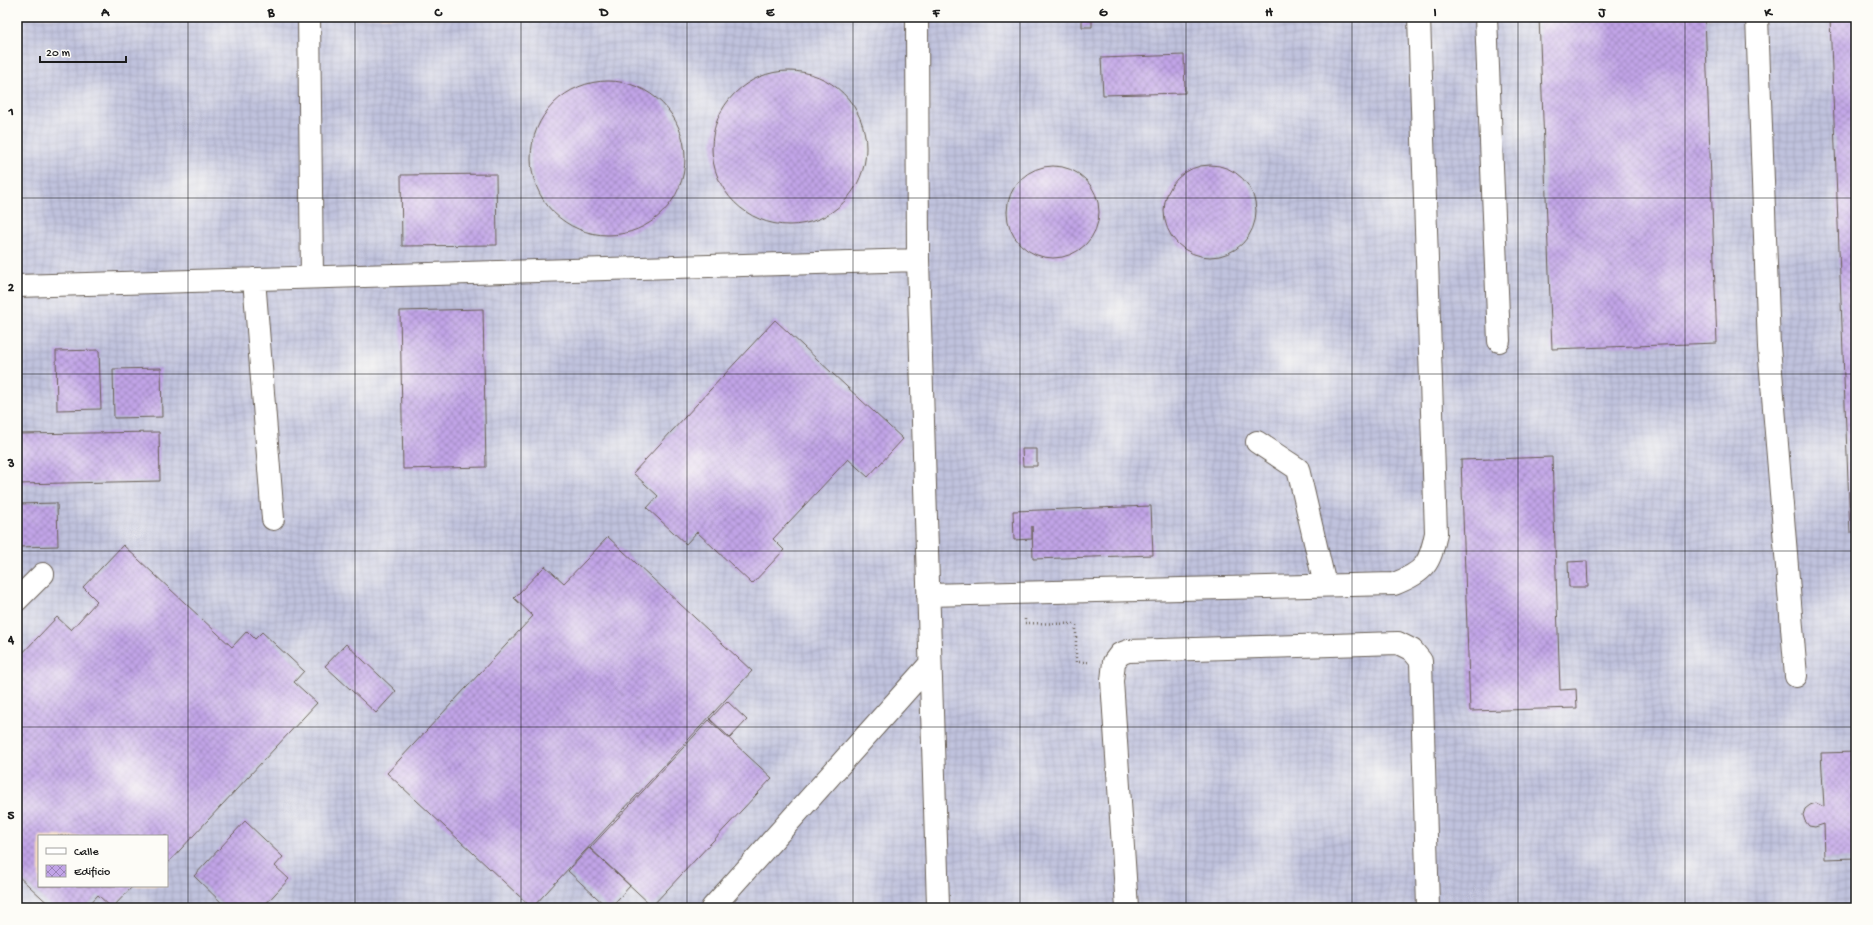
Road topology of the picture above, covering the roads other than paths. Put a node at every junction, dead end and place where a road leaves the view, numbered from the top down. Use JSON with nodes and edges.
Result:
{"nodes":[{"id":1,"x":308,"y":17,"type":"edge"},
{"id":2,"x":917,"y":17,"type":"edge"},
{"id":3,"x":1418,"y":17,"type":"edge"},
{"id":4,"x":1486,"y":17,"type":"edge"},
{"id":5,"x":1757,"y":17,"type":"edge"},
{"id":6,"x":918,"y":260,"type":"junction"},
{"id":7,"x":312,"y":277,"type":"junction"},
{"id":8,"x":254,"y":279,"type":"junction"},
{"id":9,"x":17,"y":286,"type":"edge"},
{"id":10,"x":1499,"y":341,"type":"dead end"},
{"id":11,"x":1257,"y":442,"type":"dead end"},
{"id":12,"x":273,"y":519,"type":"dead end"},
{"id":13,"x":43,"y":574,"type":"dead end"},
{"id":14,"x":1325,"y":585,"type":"junction"},
{"id":15,"x":928,"y":595,"type":"junction"},
{"id":16,"x":17,"y":600,"type":"edge"},
{"id":17,"x":930,"y":664,"type":"junction"},
{"id":18,"x":1796,"y":676,"type":"dead end"},
{"id":19,"x":712,"y":908,"type":"edge"},
{"id":20,"x":937,"y":908,"type":"edge"},
{"id":21,"x":1127,"y":908,"type":"edge"},
{"id":22,"x":1428,"y":908,"type":"edge"}],
"edges":[{"from":1,"to":7,"type":"lane"},
{"from":2,"to":6,"type":"lane"},
{"from":3,"to":14,"type":"lane"},
{"from":4,"to":10,"type":"lane"},
{"from":5,"to":18,"type":"lane"},
{"from":6,"to":7,"type":"lane"},
{"from":6,"to":15,"type":"lane"},
{"from":7,"to":8,"type":"lane"},
{"from":8,"to":9,"type":"lane"},
{"from":8,"to":12,"type":"lane"},
{"from":11,"to":14,"type":"lane"},
{"from":13,"to":16,"type":"lane"},
{"from":14,"to":15,"type":"lane"},
{"from":15,"to":17,"type":"lane"},
{"from":17,"to":19,"type":"lane"},
{"from":17,"to":20,"type":"lane"},
{"from":21,"to":22,"type":"lane"}]}
